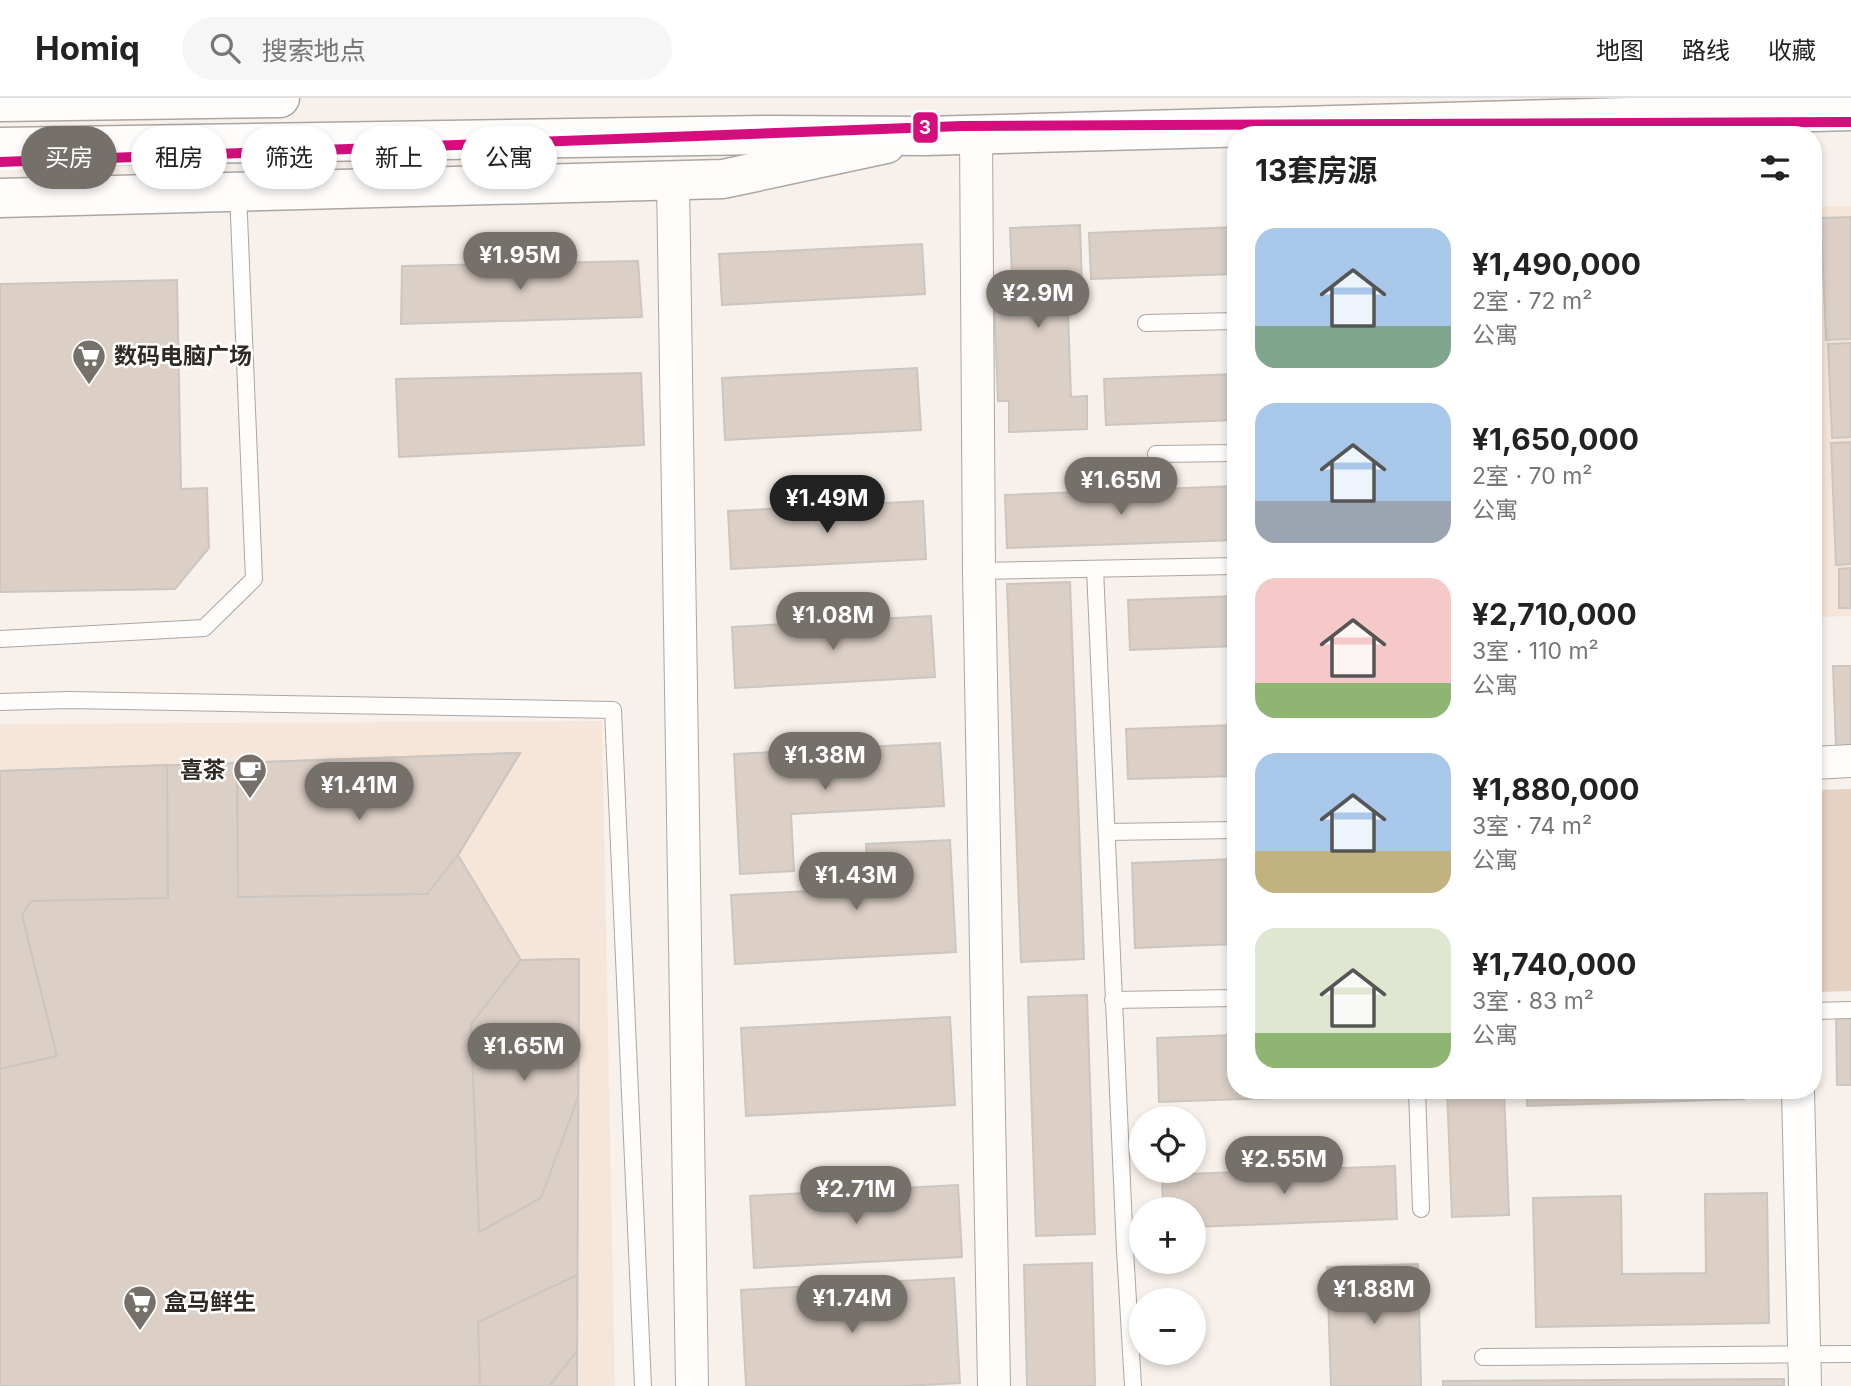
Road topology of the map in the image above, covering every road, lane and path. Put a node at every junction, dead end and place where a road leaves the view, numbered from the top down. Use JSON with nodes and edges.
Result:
{"nodes":[{"id":1,"x":280,"y":98,"type":"edge"},
{"id":2,"x":0,"y":102,"type":"edge"},
{"id":3,"x":1577,"y":110,"type":"edge"},
{"id":4,"x":1851,"y":111,"type":"edge"},
{"id":5,"x":1771,"y":124,"type":"edge"},
{"id":6,"x":976,"y":134,"type":"junction"},
{"id":7,"x":924,"y":136,"type":"junction"},
{"id":8,"x":0,"y":147,"type":"edge"},
{"id":9,"x":673,"y":181,"type":"junction"},
{"id":10,"x":238,"y":192,"type":"junction"},
{"id":11,"x":0,"y":198,"type":"edge"},
{"id":12,"x":1227,"y":321,"type":"edge"},
{"id":13,"x":1146,"y":323,"type":"dead end"},
{"id":14,"x":1227,"y":453,"type":"edge"},
{"id":15,"x":1156,"y":454,"type":"dead end"},
{"id":16,"x":1227,"y":566,"type":"edge"},
{"id":17,"x":1095,"y":569,"type":"junction"},
{"id":18,"x":979,"y":571,"type":"junction"},
{"id":19,"x":0,"y":639,"type":"edge"},
{"id":20,"x":0,"y":702,"type":"edge"},
{"id":21,"x":1851,"y":761,"type":"edge"},
{"id":22,"x":1822,"y":763,"type":"edge"},
{"id":23,"x":1227,"y":830,"type":"edge"},
{"id":24,"x":1107,"y":832,"type":"junction"},
{"id":25,"x":1227,"y":998,"type":"edge"},
{"id":26,"x":1113,"y":1000,"type":"junction"},
{"id":27,"x":1851,"y":1010,"type":"edge"},
{"id":28,"x":1822,"y":1011,"type":"edge"},
{"id":29,"x":1417,"y":1099,"type":"edge"},
{"id":30,"x":1798,"y":1099,"type":"edge"},
{"id":31,"x":1421,"y":1209,"type":"dead end"},
{"id":32,"x":1851,"y":1353,"type":"edge"},
{"id":33,"x":1804,"y":1354,"type":"junction"},
{"id":34,"x":1483,"y":1357,"type":"dead end"},
{"id":35,"x":643,"y":1386,"type":"edge"},
{"id":36,"x":692,"y":1386,"type":"edge"},
{"id":37,"x":994,"y":1386,"type":"edge"},
{"id":38,"x":1133,"y":1386,"type":"edge"},
{"id":39,"x":1805,"y":1386,"type":"edge"}],
"edges":[{"from":1,"to":2,"type":"main road"},
{"from":3,"to":5,"type":"main road"},
{"from":3,"to":6,"type":"main road"},
{"from":4,"to":5,"type":"main road"},
{"from":6,"to":7,"type":"main road"},
{"from":6,"to":18,"type":"street"},
{"from":7,"to":8,"type":"main road"},
{"from":7,"to":9,"type":"main road"},
{"from":9,"to":10,"type":"main road"},
{"from":9,"to":36,"type":"street"},
{"from":10,"to":11,"type":"main road"},
{"from":10,"to":19,"type":"lane"},
{"from":12,"to":13,"type":"lane"},
{"from":14,"to":15,"type":"lane"},
{"from":16,"to":17,"type":"lane"},
{"from":17,"to":18,"type":"lane"},
{"from":17,"to":24,"type":"lane"},
{"from":18,"to":37,"type":"street"},
{"from":20,"to":35,"type":"lane"},
{"from":21,"to":22,"type":"street"},
{"from":23,"to":24,"type":"lane"},
{"from":24,"to":26,"type":"lane"},
{"from":25,"to":26,"type":"lane"},
{"from":26,"to":38,"type":"lane"},
{"from":27,"to":28,"type":"lane"},
{"from":29,"to":31,"type":"lane"},
{"from":30,"to":33,"type":"street"},
{"from":32,"to":33,"type":"lane"},
{"from":33,"to":34,"type":"lane"},
{"from":33,"to":39,"type":"street"}]}
